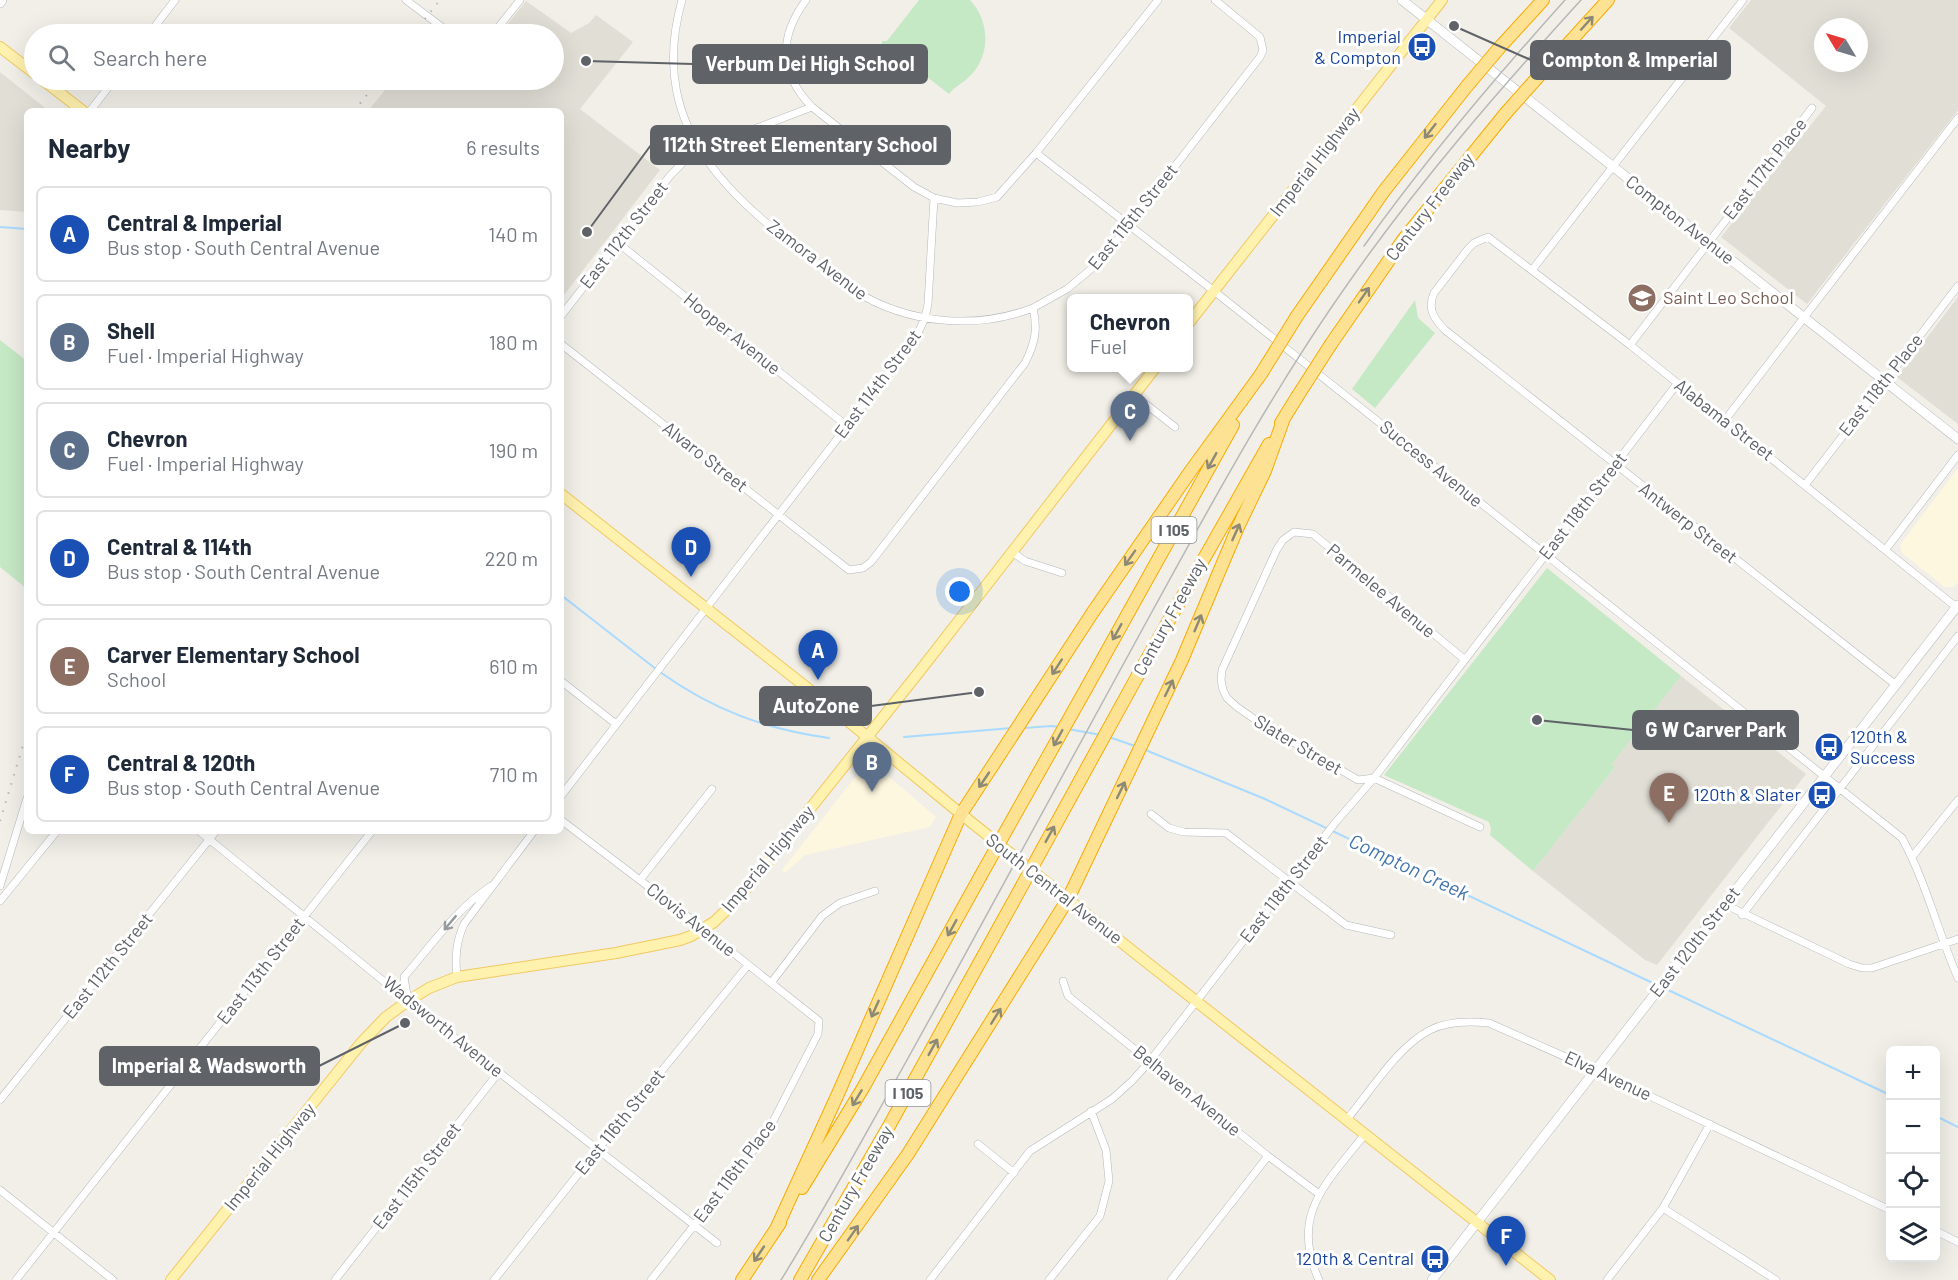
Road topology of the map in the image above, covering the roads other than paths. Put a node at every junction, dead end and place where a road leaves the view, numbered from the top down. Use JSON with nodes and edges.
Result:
{"nodes":[{"id":1,"x":175,"y":0,"type":"edge"},
{"id":2,"x":406,"y":0,"type":"edge"},
{"id":3,"x":520,"y":0,"type":"edge"},
{"id":4,"x":682,"y":0,"type":"edge"},
{"id":5,"x":806,"y":0,"type":"edge"},
{"id":6,"x":1158,"y":0,"type":"edge"},
{"id":7,"x":1215,"y":0,"type":"edge"},
{"id":8,"x":1402,"y":0,"type":"edge"},
{"id":9,"x":1442,"y":0,"type":"edge"},
{"id":10,"x":1544,"y":0,"type":"edge"},
{"id":11,"x":1608,"y":0,"type":"edge"},
{"id":12,"x":1743,"y":0,"type":"edge"},
{"id":13,"x":1427,"y":20,"type":"junction"},
{"id":14,"x":156,"y":24,"type":"edge"},
{"id":15,"x":437,"y":24,"type":"edge"},
{"id":16,"x":501,"y":24,"type":"edge"},
{"id":17,"x":0,"y":46,"type":"edge"},
{"id":18,"x":24,"y":65,"type":"edge"},
{"id":19,"x":56,"y":90,"type":"edge"},
{"id":20,"x":106,"y":90,"type":"edge"},
{"id":21,"x":812,"y":107,"type":"junction"},
{"id":22,"x":79,"y":108,"type":"edge"},
{"id":23,"x":92,"y":108,"type":"edge"},
{"id":24,"x":1812,"y":108,"type":"dead end"},
{"id":25,"x":1958,"y":118,"type":"edge"},
{"id":26,"x":699,"y":150,"type":"junction"},
{"id":27,"x":1036,"y":153,"type":"junction"},
{"id":28,"x":1612,"y":166,"type":"junction"},
{"id":29,"x":934,"y":198,"type":"junction"},
{"id":30,"x":1130,"y":225,"type":"junction"},
{"id":31,"x":1708,"y":242,"type":"junction"},
{"id":32,"x":618,"y":243,"type":"junction"},
{"id":33,"x":1532,"y":270,"type":"junction"},
{"id":34,"x":1958,"y":286,"type":"edge"},
{"id":35,"x":1214,"y":291,"type":"junction"},
{"id":36,"x":1033,"y":308,"type":"junction"},
{"id":37,"x":1431,"y":310,"type":"joint"},
{"id":38,"x":564,"y":312,"type":"edge"},
{"id":39,"x":925,"y":318,"type":"junction"},
{"id":40,"x":1193,"y":318,"type":"edge"},
{"id":41,"x":1804,"y":318,"type":"junction"},
{"id":42,"x":1630,"y":345,"type":"junction"},
{"id":43,"x":564,"y":347,"type":"edge"},
{"id":44,"x":1152,"y":372,"type":"edge"},
{"id":45,"x":1261,"y":374,"type":"junction"},
{"id":46,"x":1884,"y":381,"type":"junction"},
{"id":47,"x":1677,"y":384,"type":"junction"},
{"id":48,"x":1134,"y":395,"type":"junction"},
{"id":49,"x":1284,"y":418,"type":"junction"},
{"id":50,"x":1725,"y":420,"type":"junction"},
{"id":51,"x":847,"y":426,"type":"junction"},
{"id":52,"x":1175,"y":427,"type":"dead end"},
{"id":53,"x":1958,"y":439,"type":"edge"},
{"id":54,"x":1958,"y":455,"type":"edge"},
{"id":55,"x":1615,"y":465,"type":"junction"},
{"id":56,"x":1805,"y":485,"type":"junction"},
{"id":57,"x":564,"y":496,"type":"edge"},
{"id":58,"x":778,"y":515,"type":"junction"},
{"id":59,"x":1886,"y":549,"type":"junction"},
{"id":60,"x":1012,"y":552,"type":"junction"},
{"id":61,"x":1545,"y":555,"type":"junction"},
{"id":62,"x":1062,"y":573,"type":"dead end"},
{"id":63,"x":1957,"y":606,"type":"edge"},
{"id":64,"x":705,"y":609,"type":"junction"},
{"id":65,"x":1958,"y":636,"type":"edge"},
{"id":66,"x":1464,"y":659,"type":"junction"},
{"id":67,"x":564,"y":683,"type":"edge"},
{"id":68,"x":1896,"y":685,"type":"junction"},
{"id":69,"x":1223,"y":690,"type":"joint"},
{"id":70,"x":616,"y":724,"type":"junction"},
{"id":71,"x":867,"y":737,"type":"junction"},
{"id":72,"x":1824,"y":777,"type":"junction"},
{"id":73,"x":1374,"y":778,"type":"junction"},
{"id":74,"x":1839,"y":788,"type":"junction"},
{"id":75,"x":712,"y":789,"type":"dead end"},
{"id":76,"x":564,"y":792,"type":"edge"},
{"id":77,"x":1958,"y":800,"type":"edge"},
{"id":78,"x":24,"y":808,"type":"edge"},
{"id":79,"x":961,"y":814,"type":"junction"},
{"id":80,"x":1151,"y":814,"type":"dead end"},
{"id":81,"x":564,"y":822,"type":"edge"},
{"id":82,"x":1480,"y":827,"type":"dead end"},
{"id":83,"x":55,"y":834,"type":"edge"},
{"id":84,"x":203,"y":834,"type":"edge"},
{"id":85,"x":214,"y":834,"type":"edge"},
{"id":86,"x":370,"y":834,"type":"edge"},
{"id":87,"x":532,"y":834,"type":"edge"},
{"id":88,"x":210,"y":839,"type":"junction"},
{"id":89,"x":1912,"y":857,"type":"junction"},
{"id":90,"x":640,"y":880,"type":"junction"},
{"id":91,"x":1290,"y":881,"type":"junction"},
{"id":92,"x":493,"y":884,"type":"junction"},
{"id":93,"x":0,"y":886,"type":"edge"},
{"id":94,"x":876,"y":891,"type":"dead end"},
{"id":95,"x":1068,"y":899,"type":"junction"},
{"id":96,"x":0,"y":901,"type":"edge"},
{"id":97,"x":1724,"y":904,"type":"junction"},
{"id":98,"x":305,"y":915,"type":"junction"},
{"id":99,"x":1742,"y":915,"type":"junction"},
{"id":100,"x":703,"y":929,"type":"junction"},
{"id":101,"x":1391,"y":935,"type":"dead end"},
{"id":102,"x":1958,"y":939,"type":"edge"},
{"id":103,"x":1944,"y":945,"type":"junction"},
{"id":104,"x":748,"y":965,"type":"junction"},
{"id":105,"x":457,"y":977,"type":"junction"},
{"id":106,"x":1958,"y":978,"type":"edge"},
{"id":107,"x":1063,"y":981,"type":"dead end"},
{"id":108,"x":771,"y":983,"type":"junction"},
{"id":109,"x":408,"y":1001,"type":"junction"},
{"id":110,"x":1196,"y":1001,"type":"junction"},
{"id":111,"x":819,"y":1021,"type":"joint"},
{"id":112,"x":1150,"y":1061,"type":"junction"},
{"id":113,"x":1595,"y":1070,"type":"junction"},
{"id":114,"x":499,"y":1072,"type":"junction"},
{"id":115,"x":0,"y":1100,"type":"edge"},
{"id":116,"x":1091,"y":1111,"type":"junction"},
{"id":117,"x":1347,"y":1119,"type":"junction"},
{"id":118,"x":1710,"y":1124,"type":"junction"},
{"id":119,"x":1365,"y":1134,"type":"junction"},
{"id":120,"x":978,"y":1144,"type":"dead end"},
{"id":121,"x":598,"y":1149,"type":"junction"},
{"id":122,"x":1268,"y":1156,"type":"junction"},
{"id":123,"x":1014,"y":1173,"type":"junction"},
{"id":124,"x":0,"y":1190,"type":"edge"},
{"id":125,"x":1319,"y":1194,"type":"junction"},
{"id":126,"x":1886,"y":1208,"type":"edge"},
{"id":127,"x":1663,"y":1209,"type":"junction"},
{"id":128,"x":1478,"y":1222,"type":"junction"},
{"id":129,"x":694,"y":1225,"type":"junction"},
{"id":130,"x":777,"y":1227,"type":"junction"},
{"id":131,"x":54,"y":1233,"type":"junction"},
{"id":132,"x":1940,"y":1233,"type":"edge"},
{"id":133,"x":1958,"y":1242,"type":"edge"},
{"id":134,"x":717,"y":1243,"type":"dead end"},
{"id":135,"x":16,"y":1280,"type":"edge"},
{"id":136,"x":113,"y":1280,"type":"edge"},
{"id":137,"x":171,"y":1280,"type":"edge"},
{"id":138,"x":335,"y":1280,"type":"edge"},
{"id":139,"x":494,"y":1280,"type":"edge"},
{"id":140,"x":651,"y":1280,"type":"edge"},
{"id":141,"x":742,"y":1280,"type":"edge"},
{"id":142,"x":800,"y":1280,"type":"edge"},
{"id":143,"x":818,"y":1280,"type":"edge"},
{"id":144,"x":930,"y":1280,"type":"edge"},
{"id":145,"x":1049,"y":1280,"type":"edge"},
{"id":146,"x":1171,"y":1280,"type":"edge"},
{"id":147,"x":1320,"y":1280,"type":"edge"},
{"id":148,"x":1432,"y":1280,"type":"edge"},
{"id":149,"x":1550,"y":1280,"type":"edge"},
{"id":150,"x":1607,"y":1280,"type":"edge"},
{"id":151,"x":1776,"y":1280,"type":"edge"}],
"edges":[{"from":1,"to":14,"type":"street"},
{"from":2,"to":15,"type":"street"},
{"from":3,"to":16,"type":"street"},
{"from":4,"to":26,"type":"street","name":"Zamora Avenue"},
{"from":5,"to":21,"type":"street"},
{"from":6,"to":27,"type":"street"},
{"from":7,"to":30,"type":"street","name":"East 115th Street"},
{"from":8,"to":13,"type":"street","name":"Compton Avenue"},
{"from":9,"to":13,"type":"main road","name":"Imperial Highway"},
{"from":10,"to":45,"type":"highway","number":"I 105","one_way":true,"bridge":true},
{"from":49,"to":11,"type":"highway","name":"Century Freeway","number":"I 105","one_way":true,"bridge":true},
{"from":12,"to":28,"type":"street"},
{"from":13,"to":28,"type":"street","name":"Compton Avenue"},
{"from":13,"to":35,"type":"main road","name":"Imperial Highway"},
{"from":17,"to":18,"type":"main road"},
{"from":19,"to":22,"type":"main road"},
{"from":20,"to":23,"type":"street"},
{"from":21,"to":26,"type":"street","name":"East 112th Street"},
{"from":21,"to":29,"type":"street"},
{"from":24,"to":31,"type":"street","name":"East 117th Place"},
{"from":25,"to":41,"type":"street"},
{"from":26,"to":32,"type":"street","name":"East 112th Street"},
{"from":26,"to":39,"type":"street","name":"Zamora Avenue"},
{"from":27,"to":29,"type":"street"},
{"from":27,"to":30,"type":"street","name":"Success Avenue"},
{"from":28,"to":31,"type":"street","name":"Compton Avenue"},
{"from":28,"to":33,"type":"street"},
{"from":29,"to":39,"type":"street","name":"East 114th Street"},
{"from":30,"to":35,"type":"street","name":"Success Avenue"},
{"from":30,"to":36,"type":"street","name":"East 115th Street"},
{"from":31,"to":41,"type":"street","name":"Compton Avenue"},
{"from":31,"to":42,"type":"street","name":"East 117th Place"},
{"from":32,"to":38,"type":"street","name":"East 112th Street"},
{"from":32,"to":51,"type":"street","name":"Hooper Avenue"},
{"from":33,"to":37,"type":"street","name":"Alabama Street"},
{"from":33,"to":42,"type":"street","name":"Alabama Street"},
{"from":34,"to":46,"type":"street","name":"East 118th Place"},
{"from":35,"to":40,"type":"main road","name":"Imperial Highway"},
{"from":35,"to":61,"type":"street","name":"Success Avenue"},
{"from":36,"to":39,"type":"street","name":"Zamora Avenue"},
{"from":36,"to":58,"type":"street","name":"Alvaro Street"},
{"from":37,"to":55,"type":"street","name":"Antwerp Street"},
{"from":39,"to":51,"type":"street","name":"East 114th Street"},
{"from":41,"to":46,"type":"street","name":"Compton Avenue"},
{"from":41,"to":50,"type":"street"},
{"from":42,"to":47,"type":"street","name":"Alabama Street"},
{"from":43,"to":58,"type":"street","name":"Alvaro Street"},
{"from":44,"to":48,"type":"main road","name":"Imperial Highway"},
{"from":45,"to":79,"type":"highway","one_way":true},
{"from":45,"to":130,"type":"highway","number":"I 105","one_way":true,"bridge":true},
{"from":46,"to":53,"type":"street","name":"Compton Avenue"},
{"from":46,"to":56,"type":"street","name":"East 118th Place"},
{"from":47,"to":50,"type":"street","name":"Alabama Street"},
{"from":47,"to":55,"type":"street","name":"East 118th Street"},
{"from":48,"to":52,"type":"street"},
{"from":48,"to":60,"type":"main road","name":"Imperial Highway"},
{"from":95,"to":49,"type":"highway","one_way":true},
{"from":142,"to":49,"type":"highway","name":"Century Freeway","number":"I 105","one_way":true,"bridge":true},
{"from":50,"to":56,"type":"street","name":"Alabama Street"},
{"from":51,"to":58,"type":"street","name":"East 114th Street"},
{"from":54,"to":59,"type":"street"},
{"from":55,"to":61,"type":"street","name":"East 118th Street"},
{"from":55,"to":68,"type":"street","name":"Antwerp Street"},
{"from":56,"to":59,"type":"street","name":"Alabama Street"},
{"from":57,"to":64,"type":"main road","name":"South Central Avenue"},
{"from":58,"to":64,"type":"street","name":"East 114th Street"},
{"from":59,"to":63,"type":"street","name":"Alabama Street"},
{"from":60,"to":62,"type":"street"},
{"from":60,"to":71,"type":"main road","name":"Imperial Highway"},
{"from":61,"to":66,"type":"street","name":"East 118th Street"},
{"from":61,"to":72,"type":"street","name":"Success Avenue"},
{"from":63,"to":68,"type":"street","name":"East 120th Street"},
{"from":64,"to":70,"type":"street","name":"East 114th Street"},
{"from":64,"to":71,"type":"main road","name":"South Central Avenue"},
{"from":65,"to":74,"type":"street"},
{"from":66,"to":69,"type":"street","name":"Parmelee Avenue"},
{"from":66,"to":73,"type":"street","name":"East 118th Street"},
{"from":67,"to":70,"type":"street"},
{"from":68,"to":72,"type":"street","name":"East 120th Street"},
{"from":69,"to":73,"type":"street","name":"Slater Street"},
{"from":70,"to":76,"type":"street","name":"East 114th Street"},
{"from":71,"to":79,"type":"main road","name":"South Central Avenue"},
{"from":71,"to":100,"type":"main road","name":"Imperial Highway"},
{"from":72,"to":74,"type":"street","name":"Success Avenue"},
{"from":72,"to":97,"type":"street","name":"East 120th Street"},
{"from":73,"to":82,"type":"street","name":"Slater Street"},
{"from":73,"to":91,"type":"street","name":"East 118th Street"},
{"from":74,"to":89,"type":"street","name":"Success Avenue"},
{"from":74,"to":99,"type":"street"},
{"from":75,"to":90,"type":"street"},
{"from":77,"to":89,"type":"street"},
{"from":78,"to":93,"type":"street"},
{"from":79,"to":95,"type":"main road","name":"South Central Avenue"},
{"from":79,"to":130,"type":"highway","one_way":true},
{"from":80,"to":91,"type":"street"},
{"from":81,"to":90,"type":"street","name":"Clovis Avenue"},
{"from":83,"to":96,"type":"street"},
{"from":84,"to":88,"type":"street","name":"Wadsworth Avenue"},
{"from":85,"to":88,"type":"street","name":"East 112th Street"},
{"from":86,"to":98,"type":"street","name":"East 113th Street"},
{"from":87,"to":92,"type":"street"},
{"from":88,"to":98,"type":"street","name":"Wadsworth Avenue"},
{"from":88,"to":115,"type":"street","name":"East 112th Street"},
{"from":89,"to":103,"type":"street","name":"Success Avenue"},
{"from":90,"to":100,"type":"street","name":"Clovis Avenue"},
{"from":91,"to":101,"type":"street"},
{"from":91,"to":110,"type":"street","name":"East 118th Street"},
{"from":92,"to":105,"type":"street"},
{"from":92,"to":109,"type":"street","one_way":true},
{"from":94,"to":108,"type":"street"},
{"from":95,"to":110,"type":"main road","name":"South Central Avenue"},
{"from":143,"to":95,"type":"highway","one_way":true},
{"from":97,"to":99,"type":"street"},
{"from":97,"to":113,"type":"street","name":"East 120th Street"},
{"from":98,"to":109,"type":"street","name":"Wadsworth Avenue"},
{"from":98,"to":131,"type":"street","name":"East 113th Street"},
{"from":99,"to":103,"type":"street"},
{"from":100,"to":104,"type":"street","name":"Clovis Avenue"},
{"from":100,"to":105,"type":"main road","name":"Imperial Highway"},
{"from":102,"to":103,"type":"street"},
{"from":103,"to":106,"type":"street","name":"Success Avenue"},
{"from":104,"to":108,"type":"street","name":"Clovis Avenue"},
{"from":104,"to":121,"type":"street","name":"East 116th Street"},
{"from":105,"to":109,"type":"main road","name":"Imperial Highway"},
{"from":107,"to":112,"type":"street","name":"Belhaven Avenue"},
{"from":108,"to":111,"type":"street","name":"Clovis Avenue"},
{"from":109,"to":114,"type":"street","name":"Wadsworth Avenue"},
{"from":109,"to":137,"type":"main road","name":"Imperial Highway"},
{"from":110,"to":112,"type":"street","name":"East 118th Street"},
{"from":110,"to":117,"type":"main road","name":"South Central Avenue"},
{"from":111,"to":129,"type":"street","name":"East 116th Place"},
{"from":112,"to":116,"type":"street","name":"East 118th Street"},
{"from":112,"to":122,"type":"street","name":"Belhaven Avenue"},
{"from":113,"to":117,"type":"street","name":"Elva Avenue"},
{"from":113,"to":118,"type":"street","name":"Elva Avenue"},
{"from":113,"to":128,"type":"street","name":"East 120th Street"},
{"from":114,"to":121,"type":"street","name":"Wadsworth Avenue"},
{"from":114,"to":138,"type":"street","name":"East 115th Street"},
{"from":116,"to":123,"type":"street","name":"East 118th Street"},
{"from":116,"to":145,"type":"street"},
{"from":117,"to":119,"type":"main road","name":"South Central Avenue"},
{"from":118,"to":126,"type":"street","name":"Elva Avenue"},
{"from":118,"to":127,"type":"street"},
{"from":119,"to":125,"type":"street"},
{"from":119,"to":128,"type":"main road","name":"South Central Avenue"},
{"from":120,"to":123,"type":"street"},
{"from":121,"to":129,"type":"street","name":"Wadsworth Avenue"},
{"from":121,"to":139,"type":"street","name":"East 116th Street"},
{"from":122,"to":125,"type":"street","name":"Belhaven Avenue"},
{"from":122,"to":146,"type":"street"},
{"from":123,"to":144,"type":"street","name":"East 118th Street"},
{"from":124,"to":131,"type":"street"},
{"from":125,"to":147,"type":"street"},
{"from":127,"to":150,"type":"street"},
{"from":127,"to":151,"type":"street"},
{"from":128,"to":148,"type":"street","name":"East 120th Street"},
{"from":128,"to":149,"type":"main road","name":"South Central Avenue"},
{"from":129,"to":134,"type":"street","name":"Wadsworth Avenue"},
{"from":129,"to":140,"type":"street","name":"East 116th Place"},
{"from":130,"to":141,"type":"highway","number":"I 105","one_way":true},
{"from":131,"to":135,"type":"street","name":"East 113th Street"},
{"from":131,"to":136,"type":"street"},
{"from":132,"to":133,"type":"street"}]}
